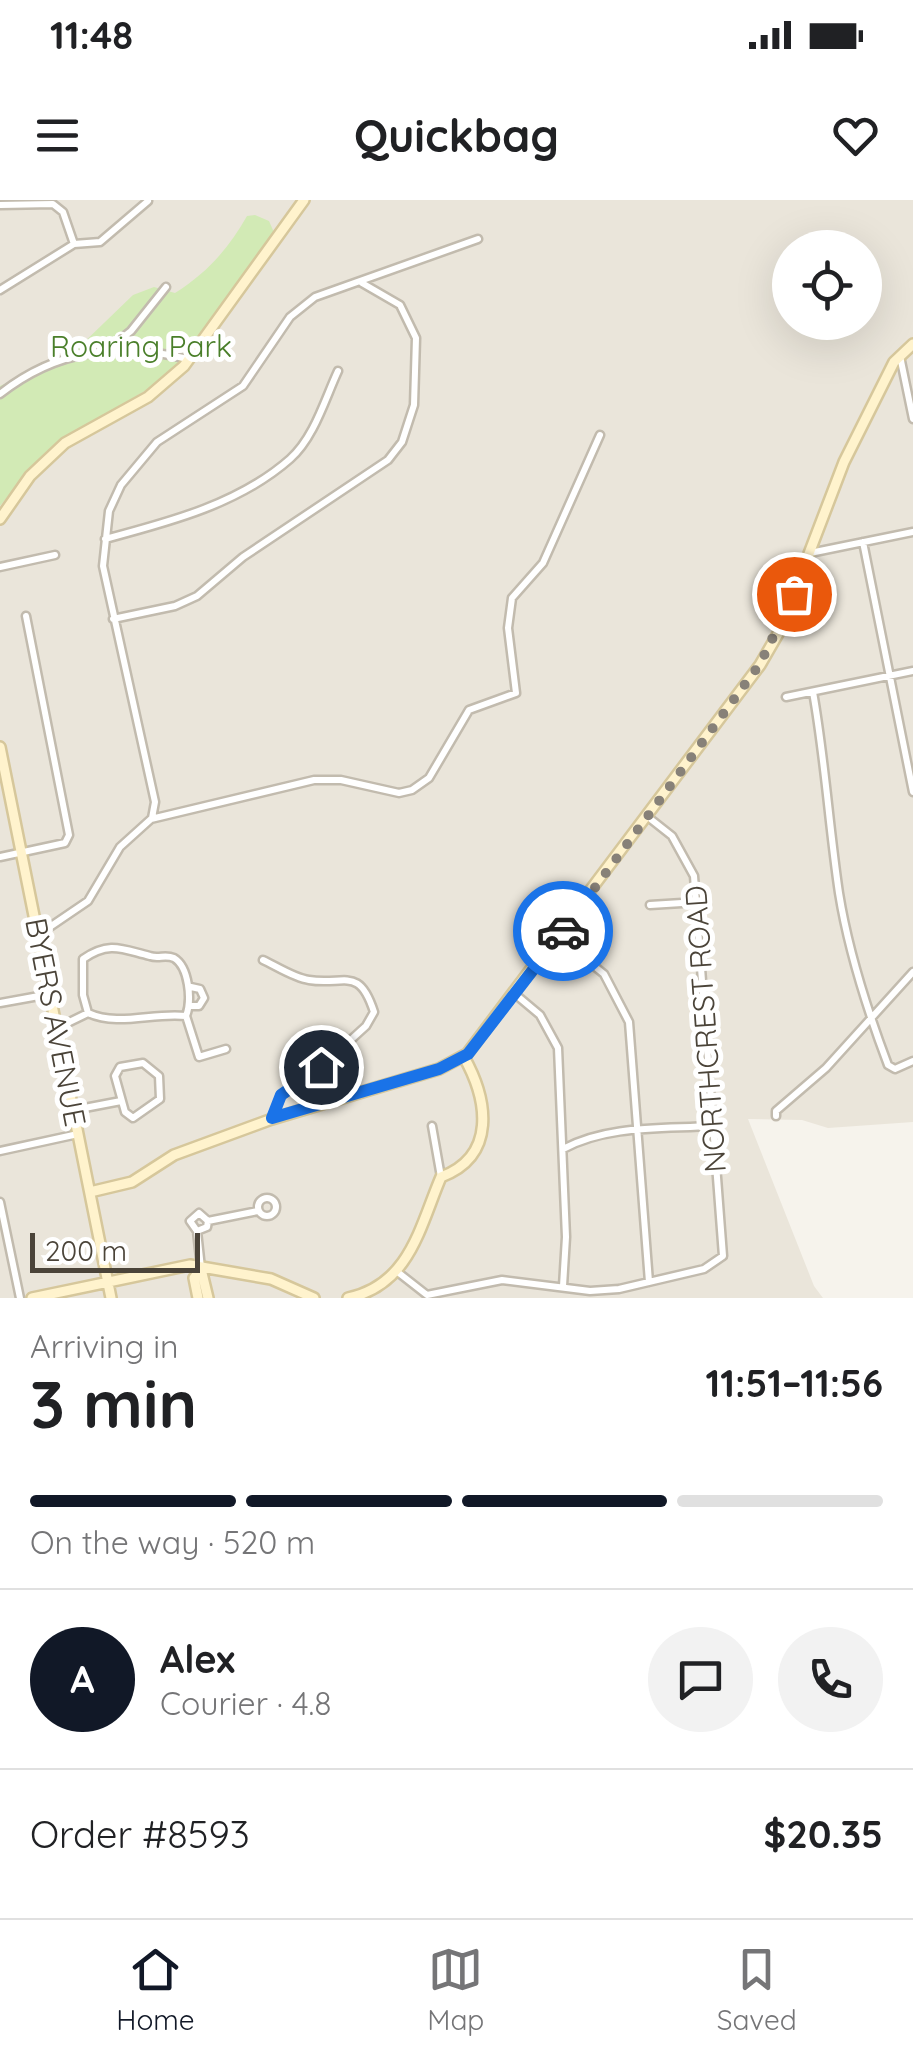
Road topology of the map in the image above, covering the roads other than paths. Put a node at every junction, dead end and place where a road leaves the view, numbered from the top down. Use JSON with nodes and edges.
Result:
{"nodes":[{"id":1,"x":304,"y":200,"type":"edge"},
{"id":2,"x":148,"y":201,"type":"edge"},
{"id":3,"x":0,"y":206,"type":"edge"},
{"id":4,"x":478,"y":239,"type":"dead end"},
{"id":5,"x":74,"y":244,"type":"junction"},
{"id":6,"x":362,"y":283,"type":"junction"},
{"id":7,"x":166,"y":287,"type":"dead end"},
{"id":8,"x":0,"y":290,"type":"edge"},
{"id":9,"x":913,"y":344,"type":"edge"},
{"id":10,"x":107,"y":350,"type":"junction"},
{"id":11,"x":900,"y":355,"type":"junction"},
{"id":12,"x":189,"y":360,"type":"junction"},
{"id":13,"x":338,"y":370,"type":"dead end"},
{"id":14,"x":0,"y":394,"type":"edge"},
{"id":15,"x":913,"y":418,"type":"edge"},
{"id":16,"x":600,"y":435,"type":"dead end"},
{"id":17,"x":0,"y":519,"type":"edge"},
{"id":18,"x":913,"y":532,"type":"edge"},
{"id":19,"x":105,"y":539,"type":"junction"},
{"id":20,"x":862,"y":542,"type":"junction"},
{"id":21,"x":810,"y":553,"type":"junction"},
{"id":22,"x":55,"y":555,"type":"dead end"},
{"id":23,"x":0,"y":566,"type":"edge"},
{"id":24,"x":26,"y":616,"type":"dead end"},
{"id":25,"x":114,"y":619,"type":"junction"},
{"id":26,"x":913,"y":671,"type":"edge"},
{"id":27,"x":888,"y":676,"type":"junction"},
{"id":28,"x":813,"y":692,"type":"junction"},
{"id":29,"x":786,"y":698,"type":"dead end"},
{"id":30,"x":0,"y":747,"type":"edge"},
{"id":31,"x":913,"y":792,"type":"edge"},
{"id":32,"x":648,"y":816,"type":"junction"},
{"id":33,"x":151,"y":819,"type":"junction"},
{"id":34,"x":22,"y":852,"type":"junction"},
{"id":35,"x":0,"y":857,"type":"edge"},
{"id":36,"x":698,"y":902,"type":"junction"},
{"id":37,"x":650,"y":905,"type":"dead end"},
{"id":38,"x":38,"y":935,"type":"junction"},
{"id":39,"x":558,"y":937,"type":"junction"},
{"id":40,"x":262,"y":960,"type":"dead end"},
{"id":41,"x":913,"y":972,"type":"edge"},
{"id":42,"x":191,"y":987,"type":"junction"},
{"id":43,"x":50,"y":994,"type":"junction"},
{"id":44,"x":514,"y":994,"type":"junction"},
{"id":45,"x":0,"y":1004,"type":"edge"},
{"id":46,"x":190,"y":1006,"type":"junction"},
{"id":47,"x":88,"y":1013,"type":"junction"},
{"id":48,"x":873,"y":1014,"type":"junction"},
{"id":49,"x":186,"y":1016,"type":"junction"},
{"id":50,"x":57,"y":1028,"type":"junction"},
{"id":51,"x":226,"y":1050,"type":"dead end"},
{"id":52,"x":464,"y":1057,"type":"junction"},
{"id":53,"x":913,"y":1061,"type":"edge"},
{"id":54,"x":121,"y":1101,"type":"junction"},
{"id":55,"x":74,"y":1110,"type":"junction"},
{"id":56,"x":776,"y":1116,"type":"dead end"},
{"id":57,"x":272,"y":1118,"type":"junction"},
{"id":58,"x":432,"y":1126,"type":"dead end"},
{"id":59,"x":711,"y":1126,"type":"junction"},
{"id":60,"x":638,"y":1130,"type":"junction"},
{"id":61,"x":78,"y":1134,"type":"junction"},
{"id":62,"x":564,"y":1149,"type":"junction"},
{"id":63,"x":0,"y":1151,"type":"edge"},
{"id":64,"x":441,"y":1177,"type":"junction"},
{"id":65,"x":90,"y":1192,"type":"junction"},
{"id":66,"x":0,"y":1202,"type":"edge"},
{"id":67,"x":258,"y":1211,"type":"dead end"},
{"id":68,"x":208,"y":1221,"type":"junction"},
{"id":69,"x":197,"y":1232,"type":"junction"},
{"id":70,"x":201,"y":1269,"type":"junction"},
{"id":71,"x":395,"y":1270,"type":"junction"},
{"id":72,"x":108,"y":1280,"type":"junction"},
{"id":73,"x":649,"y":1282,"type":"junction"},
{"id":74,"x":563,"y":1286,"type":"junction"},
{"id":75,"x":430,"y":1296,"type":"edge"},
{"id":76,"x":20,"y":1298,"type":"edge"},
{"id":77,"x":32,"y":1298,"type":"edge"},
{"id":78,"x":111,"y":1298,"type":"edge"},
{"id":79,"x":198,"y":1298,"type":"edge"},
{"id":80,"x":208,"y":1298,"type":"edge"},
{"id":81,"x":314,"y":1298,"type":"edge"},
{"id":82,"x":348,"y":1298,"type":"edge"}],
"edges":[{"from":1,"to":12,"type":"street"},
{"from":2,"to":5,"type":"street"},
{"from":3,"to":5,"type":"street"},
{"from":4,"to":6,"type":"street"},
{"from":5,"to":8,"type":"street"},
{"from":6,"to":19,"type":"street"},
{"from":6,"to":25,"type":"street"},
{"from":7,"to":10,"type":"street"},
{"from":9,"to":11,"type":"street"},
{"from":10,"to":12,"type":"street"},
{"from":10,"to":14,"type":"street"},
{"from":11,"to":15,"type":"street"},
{"from":11,"to":21,"type":"street"},
{"from":12,"to":17,"type":"street"},
{"from":13,"to":19,"type":"street"},
{"from":16,"to":33,"type":"street"},
{"from":18,"to":20,"type":"street"},
{"from":19,"to":25,"type":"street"},
{"from":20,"to":21,"type":"street"},
{"from":20,"to":27,"type":"street"},
{"from":21,"to":32,"type":"street"},
{"from":22,"to":23,"type":"street"},
{"from":24,"to":34,"type":"street"},
{"from":25,"to":33,"type":"street"},
{"from":26,"to":27,"type":"street"},
{"from":27,"to":28,"type":"street"},
{"from":27,"to":31,"type":"street"},
{"from":28,"to":29,"type":"street"},
{"from":28,"to":48,"type":"street"},
{"from":30,"to":34,"type":"street","name":"BYERS AVENUE"},
{"from":32,"to":36,"type":"street","name":"NORTHCREST ROAD"},
{"from":32,"to":39,"type":"street"},
{"from":33,"to":38,"type":"street"},
{"from":34,"to":35,"type":"street"},
{"from":34,"to":38,"type":"street","name":"BYERS AVENUE"},
{"from":36,"to":37,"type":"street"},
{"from":36,"to":59,"type":"street","name":"NORTHCREST ROAD"},
{"from":38,"to":43,"type":"street","name":"BYERS AVENUE"},
{"from":39,"to":44,"type":"street"},
{"from":39,"to":60,"type":"street"},
{"from":40,"to":57,"type":"street"},
{"from":41,"to":48,"type":"street"},
{"from":42,"to":46,"type":"street"},
{"from":42,"to":46,"type":"street"},
{"from":42,"to":47,"type":"street"},
{"from":43,"to":45,"type":"street"},
{"from":43,"to":50,"type":"street","name":"BYERS AVENUE"},
{"from":44,"to":52,"type":"street"},
{"from":44,"to":62,"type":"street"},
{"from":46,"to":49,"type":"street"},
{"from":47,"to":49,"type":"street"},
{"from":47,"to":50,"type":"street"},
{"from":48,"to":53,"type":"street"},
{"from":48,"to":56,"type":"street"},
{"from":49,"to":51,"type":"street"},
{"from":50,"to":55,"type":"street","name":"BYERS AVENUE"},
{"from":52,"to":57,"type":"street"},
{"from":52,"to":64,"type":"street"},
{"from":54,"to":54,"type":"street"},
{"from":54,"to":55,"type":"street"},
{"from":55,"to":61,"type":"street","name":"BYERS AVENUE"},
{"from":57,"to":65,"type":"street"},
{"from":58,"to":64,"type":"street"},
{"from":59,"to":60,"type":"street"},
{"from":59,"to":73,"type":"street","name":"NORTHCREST ROAD"},
{"from":60,"to":62,"type":"street"},
{"from":60,"to":73,"type":"street"},
{"from":61,"to":63,"type":"street"},
{"from":61,"to":65,"type":"street","name":"BYERS AVENUE"},
{"from":62,"to":74,"type":"street"},
{"from":64,"to":71,"type":"street"},
{"from":65,"to":72,"type":"street","name":"BYERS AVENUE"},
{"from":66,"to":76,"type":"street"},
{"from":67,"to":68,"type":"street"},
{"from":68,"to":69,"type":"street"},
{"from":68,"to":69,"type":"street"},
{"from":69,"to":70,"type":"street"},
{"from":70,"to":72,"type":"street"},
{"from":70,"to":79,"type":"street"},
{"from":70,"to":80,"type":"street"},
{"from":70,"to":81,"type":"street"},
{"from":71,"to":75,"type":"street"},
{"from":71,"to":82,"type":"street"},
{"from":72,"to":77,"type":"street"},
{"from":72,"to":78,"type":"street","name":"BYERS AVENUE"},
{"from":73,"to":74,"type":"street"},
{"from":74,"to":75,"type":"street"}]}
